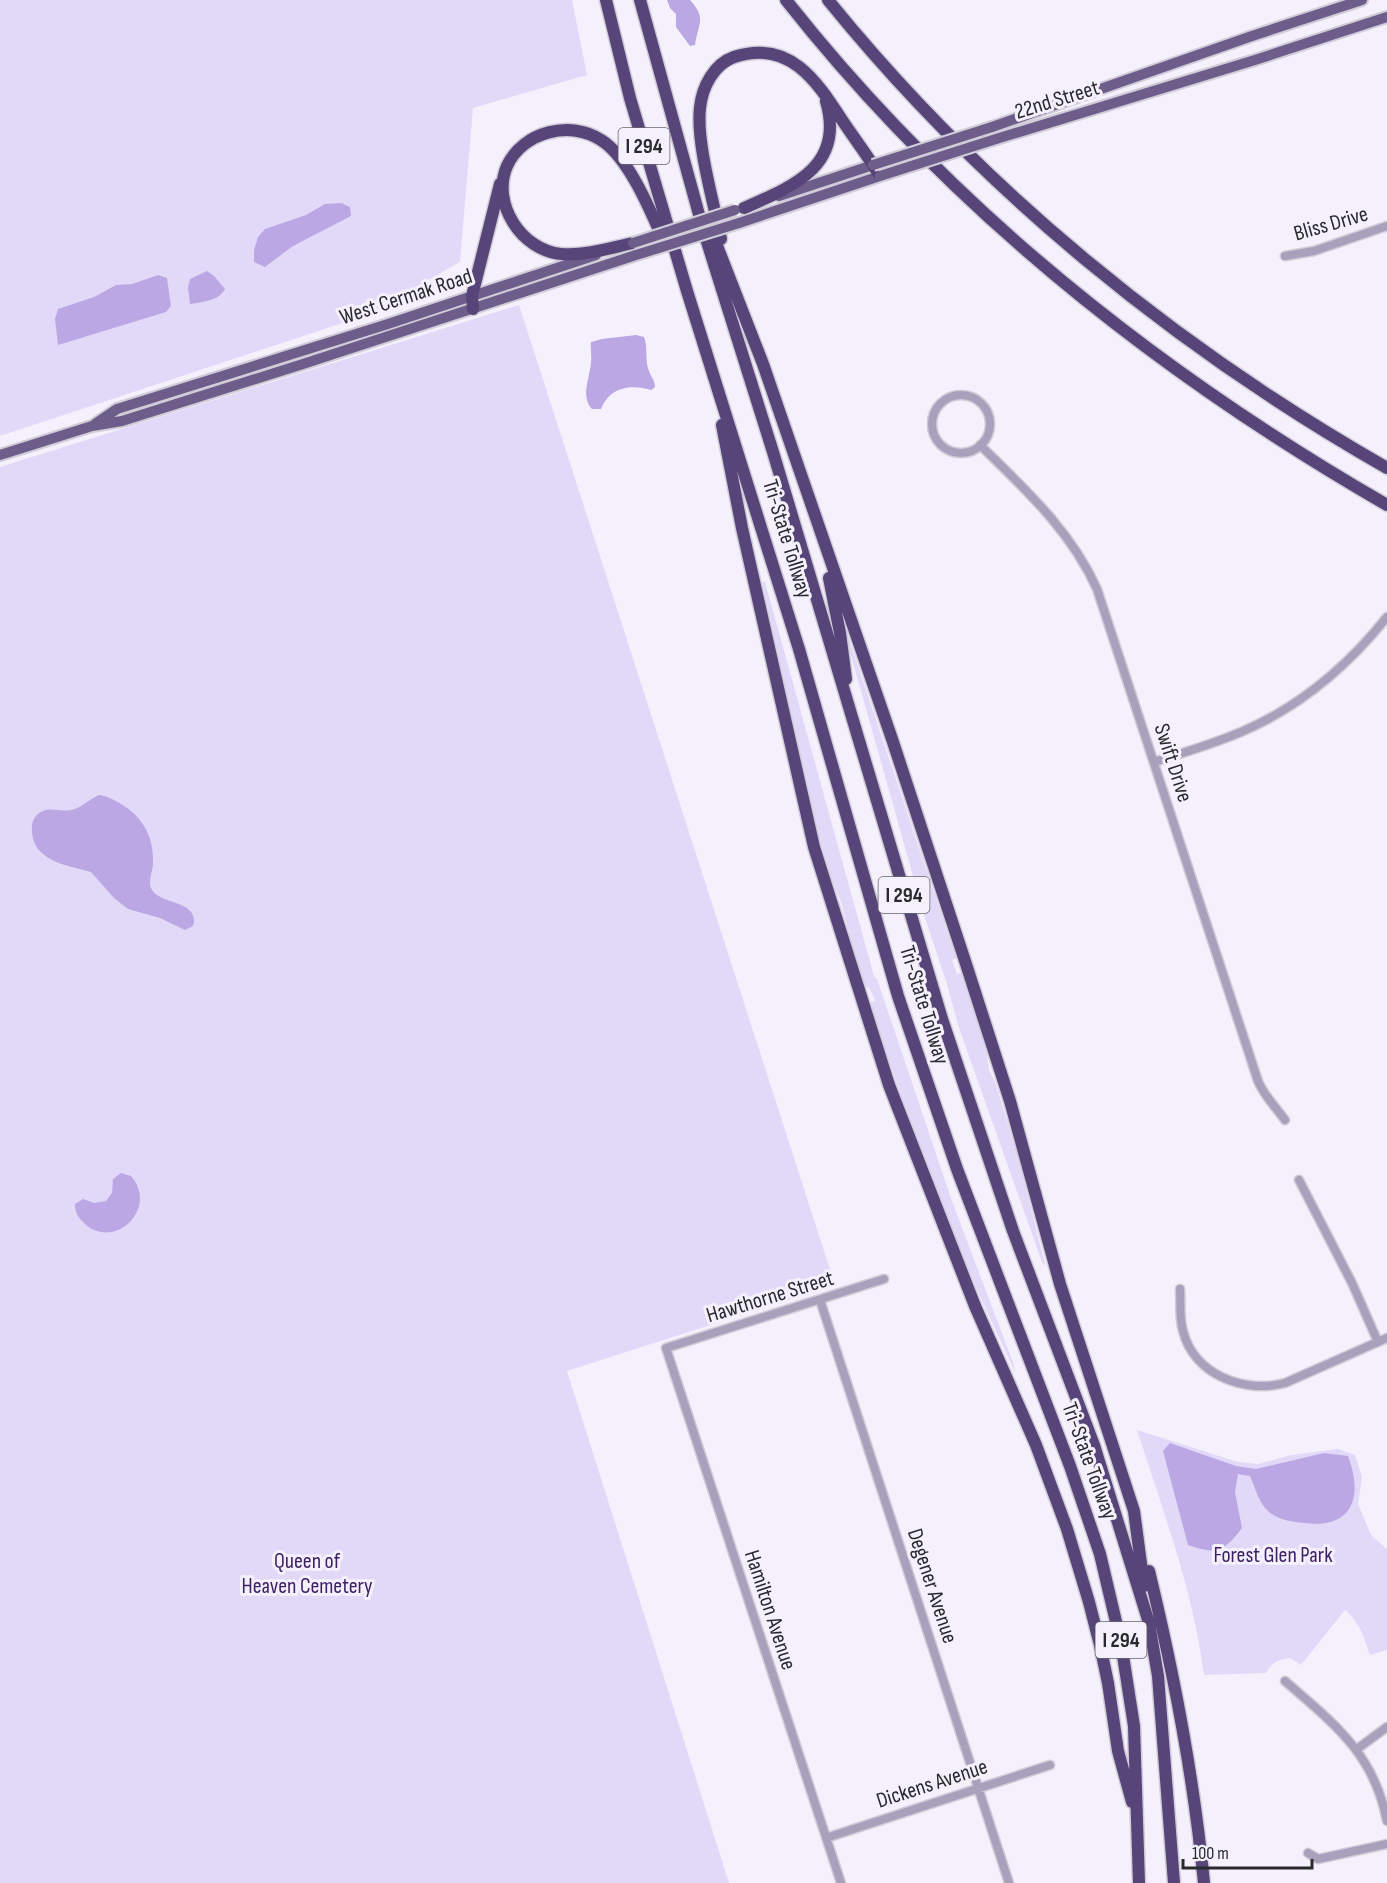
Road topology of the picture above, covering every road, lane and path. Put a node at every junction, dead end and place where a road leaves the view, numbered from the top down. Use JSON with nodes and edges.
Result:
{"nodes":[{"id":1,"x":606,"y":0,"type":"edge"},
{"id":2,"x":640,"y":0,"type":"edge"},
{"id":3,"x":786,"y":0,"type":"edge"},
{"id":4,"x":828,"y":0,"type":"edge"},
{"id":5,"x":1362,"y":0,"type":"edge"},
{"id":6,"x":1387,"y":17,"type":"edge"},
{"id":7,"x":823,"y":91,"type":"junction"},
{"id":8,"x":683,"y":159,"type":"junction"},
{"id":9,"x":507,"y":166,"type":"junction"},
{"id":10,"x":876,"y":171,"type":"junction"},
{"id":11,"x":740,"y":209,"type":"junction"},
{"id":12,"x":739,"y":223,"type":"joint"},
{"id":13,"x":1387,"y":226,"type":"edge"},
{"id":14,"x":635,"y":249,"type":"junction"},
{"id":15,"x":1285,"y":256,"type":"dead end"},
{"id":16,"x":687,"y":291,"type":"junction"},
{"id":17,"x":735,"y":292,"type":"junction"},
{"id":18,"x":472,"y":296,"type":"junction"},
{"id":19,"x":473,"y":309,"type":"junction"},
{"id":20,"x":708,"y":360,"type":"junction"},
{"id":21,"x":92,"y":426,"type":"junction"},
{"id":22,"x":980,"y":445,"type":"junction"},
{"id":23,"x":0,"y":455,"type":"edge"},
{"id":24,"x":1387,"y":468,"type":"edge"},
{"id":25,"x":1387,"y":505,"type":"edge"},
{"id":26,"x":817,"y":523,"type":"junction"},
{"id":27,"x":1387,"y":617,"type":"edge"},
{"id":28,"x":848,"y":704,"type":"junction"},
{"id":29,"x":1154,"y":762,"type":"junction"},
{"id":30,"x":1285,"y":1120,"type":"dead end"},
{"id":31,"x":1299,"y":1180,"type":"dead end"},
{"id":32,"x":884,"y":1279,"type":"dead end"},
{"id":33,"x":1180,"y":1289,"type":"dead end"},
{"id":34,"x":820,"y":1300,"type":"junction"},
{"id":35,"x":1383,"y":1340,"type":"edge"},
{"id":36,"x":666,"y":1348,"type":"joint"},
{"id":37,"x":1134,"y":1511,"type":"junction"},
{"id":38,"x":1149,"y":1623,"type":"junction"},
{"id":39,"x":1284,"y":1681,"type":"dead end"},
{"id":40,"x":1387,"y":1727,"type":"edge"},
{"id":41,"x":1357,"y":1749,"type":"junction"},
{"id":42,"x":1050,"y":1765,"type":"dead end"},
{"id":43,"x":978,"y":1788,"type":"junction"},
{"id":44,"x":1137,"y":1820,"type":"junction"},
{"id":45,"x":1387,"y":1821,"type":"edge"},
{"id":46,"x":826,"y":1838,"type":"junction"},
{"id":47,"x":1387,"y":1844,"type":"edge"},
{"id":48,"x":1308,"y":1853,"type":"dead end"},
{"id":49,"x":841,"y":1883,"type":"edge"},
{"id":50,"x":1009,"y":1883,"type":"edge"},
{"id":51,"x":1138,"y":1883,"type":"edge"},
{"id":52,"x":1174,"y":1883,"type":"edge"},
{"id":53,"x":1204,"y":1883,"type":"edge"}],
"edges":[{"from":1,"to":16,"type":"highway","name":"Tri-State Tollway","number":"I 294"},
{"from":2,"to":8,"type":"highway","name":"Tri-State Tollway","number":"I 294"},
{"from":3,"to":25,"type":"highway"},
{"from":4,"to":24,"type":"highway"},
{"from":5,"to":10,"type":"main road","name":"22nd Street","bridge":true},
{"from":6,"to":10,"type":"main road","name":"22nd Street","bridge":true},
{"from":7,"to":10,"type":"highway"},
{"from":7,"to":11,"type":"highway"},
{"from":7,"to":17,"type":"highway"},
{"from":8,"to":17,"type":"highway"},
{"from":8,"to":28,"type":"highway","name":"Tri-State Tollway","number":"I 294"},
{"from":9,"to":14,"type":"highway"},
{"from":9,"to":16,"type":"highway"},
{"from":9,"to":18,"type":"highway"},
{"from":10,"to":11,"type":"main road","name":"22nd Street"},
{"from":10,"to":12,"type":"main road","name":"22nd Street"},
{"from":11,"to":14,"type":"main road","name":"West Cermak Road","bridge":true},
{"from":12,"to":14,"type":"main road","name":"West Cermak Road","bridge":true},
{"from":13,"to":15,"type":"street","name":"Bliss Drive"},
{"from":14,"to":18,"type":"main road","name":"West Cermak Road"},
{"from":14,"to":19,"type":"main road","name":"West Cermak Road"},
{"from":16,"to":20,"type":"highway","name":"Tri-State Tollway","number":"I 294"},
{"from":17,"to":26,"type":"highway"},
{"from":18,"to":19,"type":"highway"},
{"from":18,"to":21,"type":"main road","name":"West Cermak Road"},
{"from":19,"to":21,"type":"main road","name":"West Cermak Road"},
{"from":20,"to":44,"type":"highway"},
{"from":20,"to":44,"type":"highway","name":"Tri-State Tollway","number":"I 294"},
{"from":21,"to":23,"type":"main road","name":"West Cermak Road"},
{"from":22,"to":22,"type":"street"},
{"from":22,"to":29,"type":"street","name":"Swift Drive"},
{"from":26,"to":28,"type":"highway"},
{"from":26,"to":37,"type":"highway"},
{"from":27,"to":29,"type":"street"},
{"from":28,"to":38,"type":"highway","name":"Tri-State Tollway","number":"I 294"},
{"from":29,"to":30,"type":"street","name":"Swift Drive"},
{"from":31,"to":35,"type":"street"},
{"from":32,"to":34,"type":"street","name":"Hawthorne Street"},
{"from":33,"to":35,"type":"street"},
{"from":34,"to":36,"type":"street","name":"Hawthorne Street"},
{"from":34,"to":43,"type":"street","name":"Degener Avenue"},
{"from":36,"to":46,"type":"street","name":"Hamilton Avenue"},
{"from":37,"to":38,"type":"highway"},
{"from":37,"to":53,"type":"highway"},
{"from":38,"to":52,"type":"highway","name":"Tri-State Tollway","number":"I 294"},
{"from":39,"to":41,"type":"street"},
{"from":40,"to":41,"type":"street"},
{"from":41,"to":45,"type":"street"},
{"from":42,"to":43,"type":"street","name":"Dickens Avenue"},
{"from":43,"to":46,"type":"street","name":"Dickens Avenue"},
{"from":43,"to":50,"type":"street","name":"Degener Avenue"},
{"from":44,"to":51,"type":"highway","name":"Tri-State Tollway","number":"I 294"},
{"from":46,"to":49,"type":"street","name":"Hamilton Avenue"},
{"from":47,"to":48,"type":"street"}]}
